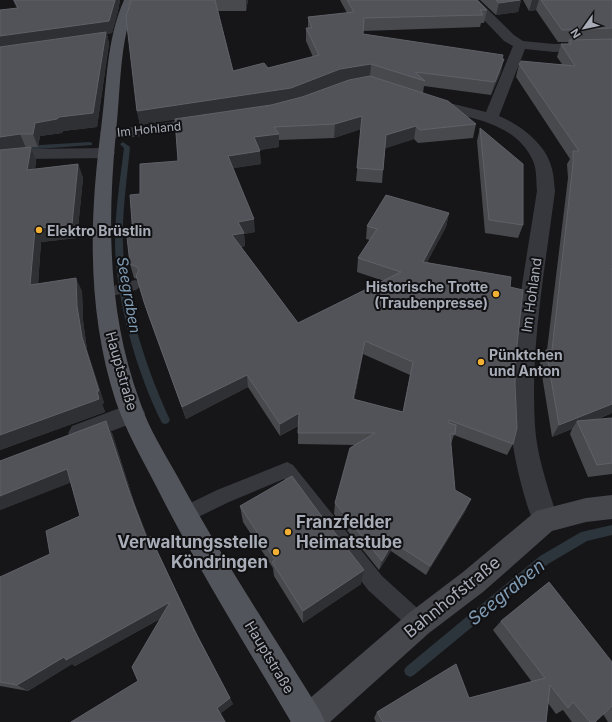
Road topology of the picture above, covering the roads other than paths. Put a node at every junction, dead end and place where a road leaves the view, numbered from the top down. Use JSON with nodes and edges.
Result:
{"nodes":[{"id":1,"x":130,"y":0,"type":"edge"},
{"id":2,"x":471,"y":0,"type":"edge"},
{"id":3,"x":520,"y":45,"type":"junction"},
{"id":4,"x":612,"y":46,"type":"edge"},
{"id":5,"x":421,"y":99,"type":"edge"},
{"id":6,"x":491,"y":118,"type":"junction"},
{"id":7,"x":221,"y":119,"type":"edge"},
{"id":8,"x":108,"y":133,"type":"junction"},
{"id":9,"x":107,"y":153,"type":"junction"},
{"id":10,"x":0,"y":158,"type":"edge"},
{"id":11,"x":133,"y":413,"type":"junction"},
{"id":12,"x":59,"y":441,"type":"edge"},
{"id":13,"x":612,"y":507,"type":"edge"},
{"id":14,"x":184,"y":515,"type":"junction"},
{"id":15,"x":544,"y":520,"type":"junction"},
{"id":16,"x":419,"y":623,"type":"junction"},
{"id":17,"x":308,"y":721,"type":"edge"}],
"edges":[{"from":1,"to":8,"type":"main road","name":"Hauptstraße"},
{"from":2,"to":3,"type":"street"},
{"from":3,"to":4,"type":"street"},
{"from":3,"to":6,"type":"street"},
{"from":5,"to":6,"type":"street","name":"Im Hohland"},
{"from":6,"to":15,"type":"street","name":"Im Hohland"},
{"from":7,"to":8,"type":"street","name":"Im Hohland"},
{"from":8,"to":9,"type":"main road","name":"Hauptstraße"},
{"from":9,"to":10,"type":"street"},
{"from":9,"to":11,"type":"main road","name":"Hauptstraße"},
{"from":11,"to":12,"type":"street"},
{"from":11,"to":14,"type":"main road","name":"Hauptstraße"},
{"from":13,"to":15,"type":"street","name":"Bahnhofstraße"},
{"from":14,"to":16,"type":"lane"},
{"from":14,"to":17,"type":"main road","name":"Hauptstraße"},
{"from":15,"to":16,"type":"street","name":"Bahnhofstraße"},
{"from":16,"to":17,"type":"street","name":"Bahnhofstraße"}]}
